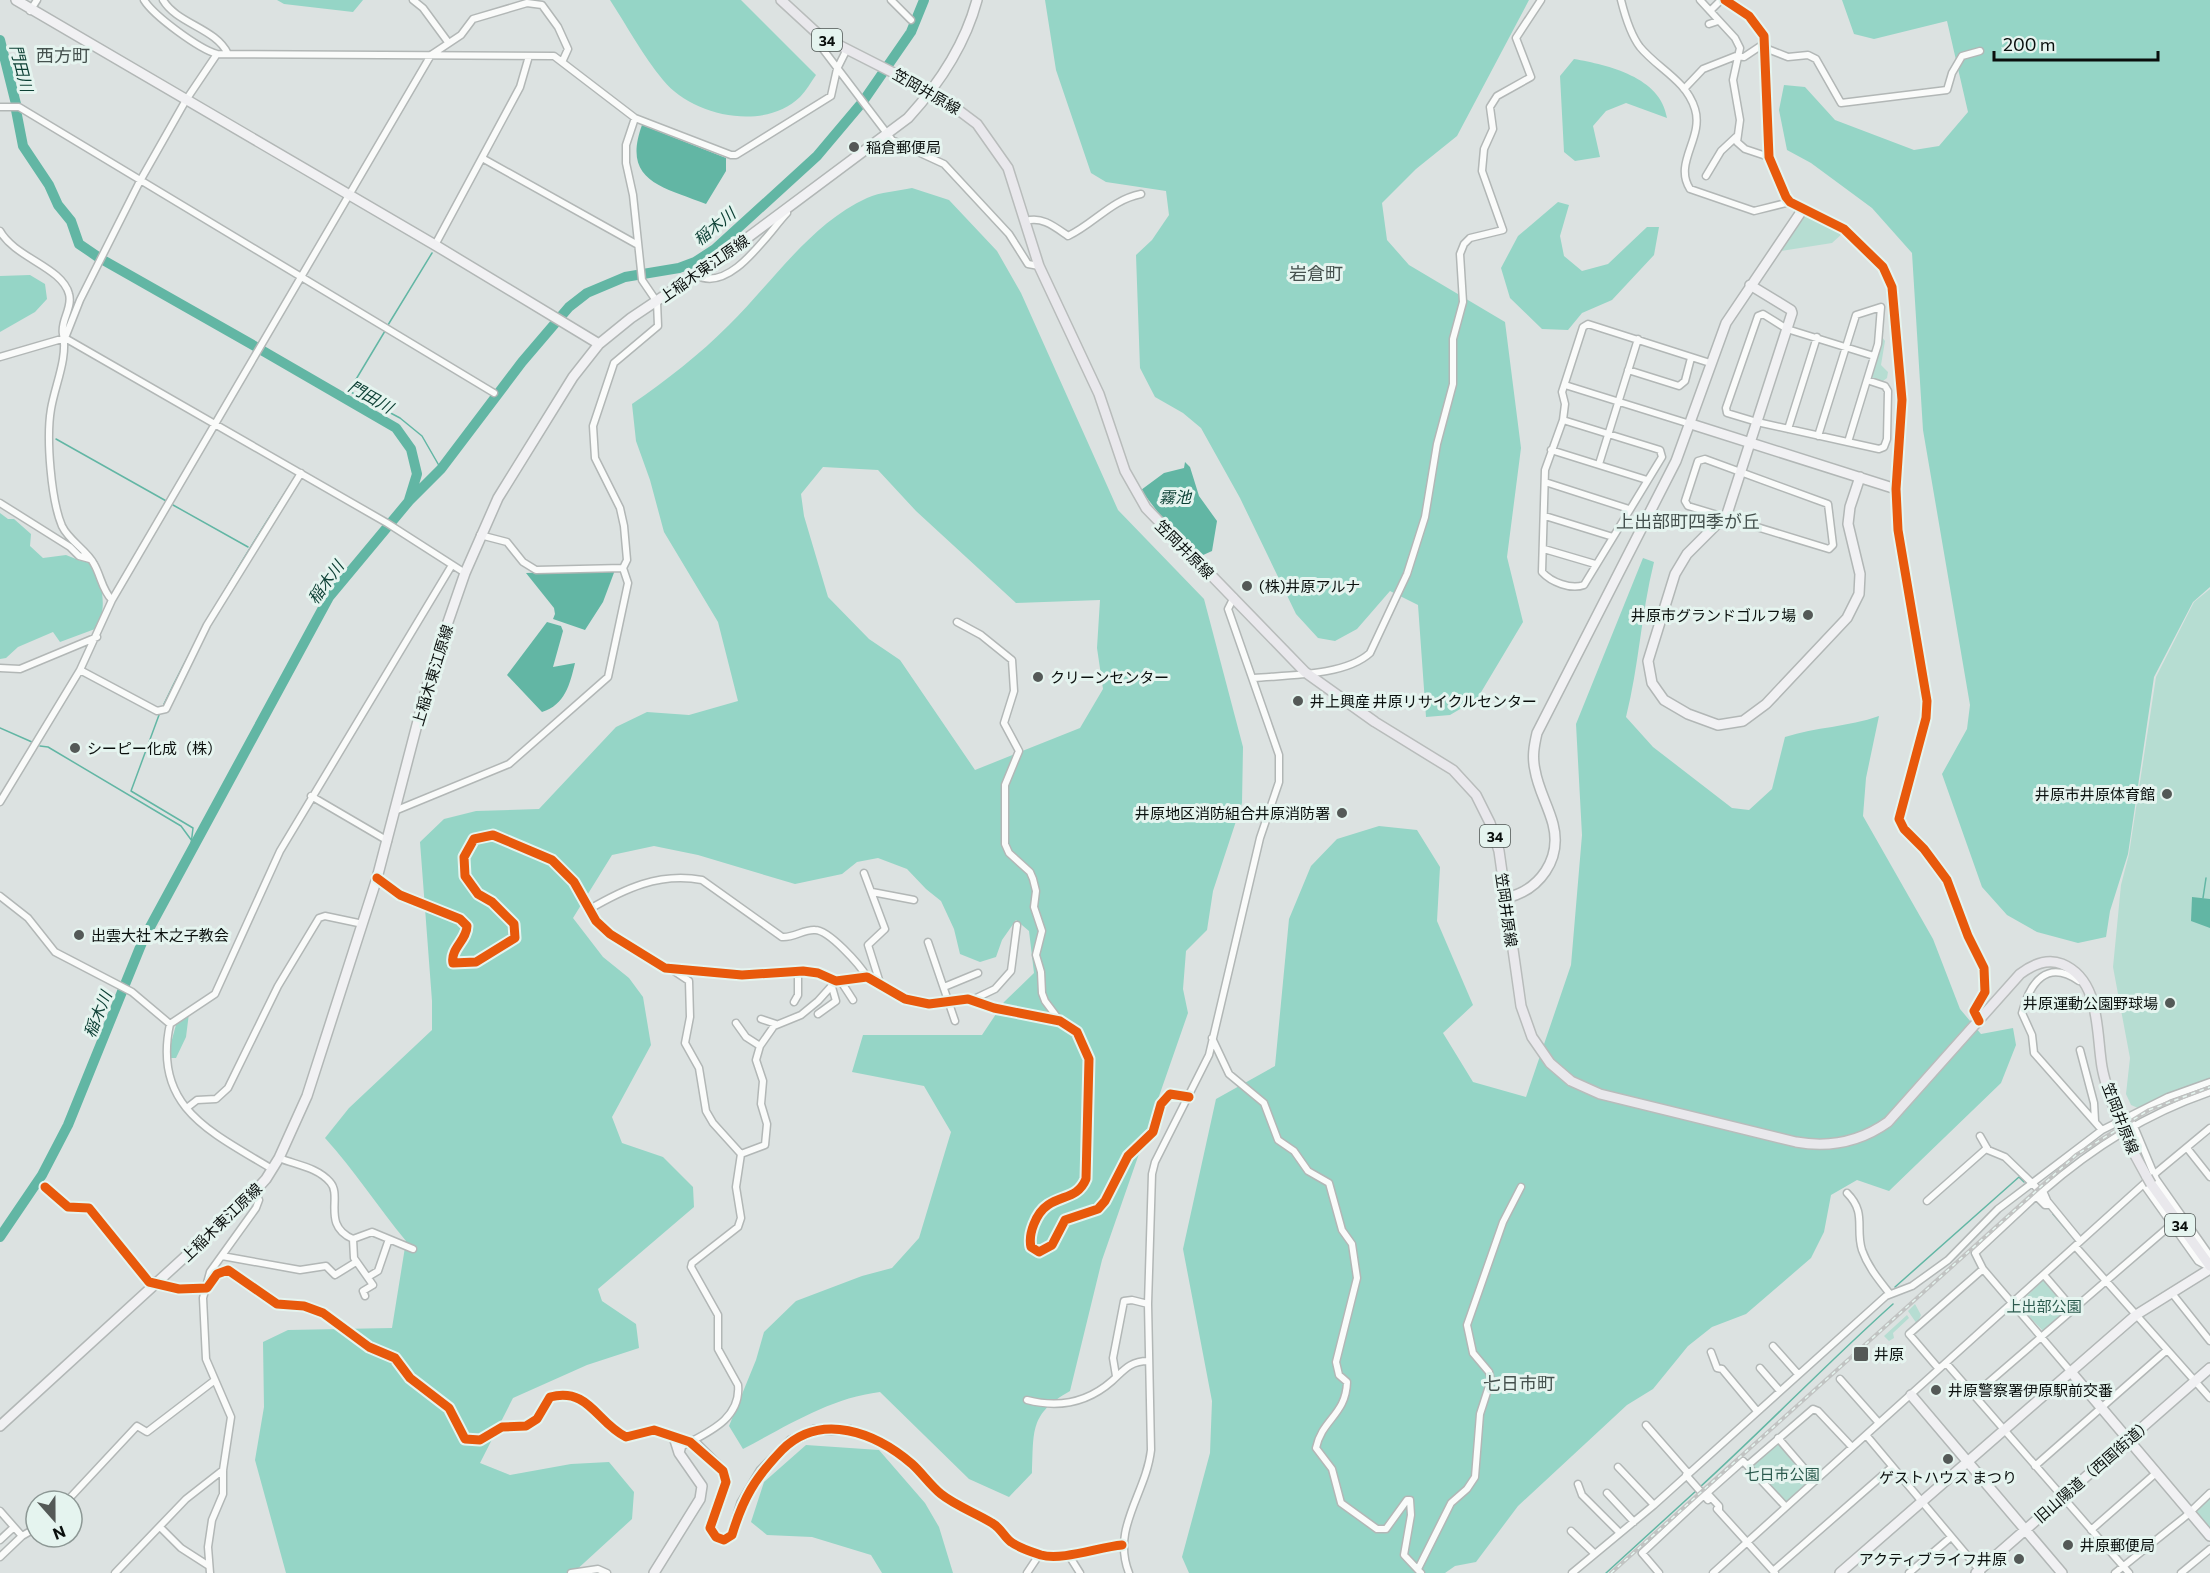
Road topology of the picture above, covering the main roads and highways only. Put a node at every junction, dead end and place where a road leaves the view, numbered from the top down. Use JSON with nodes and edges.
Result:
{"nodes":[{"id":1,"x":780,"y":0,"type":"edge"},
{"id":2,"x":2210,"y":1266,"type":"edge"}],
"edges":[{"from":1,"to":2,"type":"main road","name":"笠岡井原線","number":"34","bridge":true}]}
